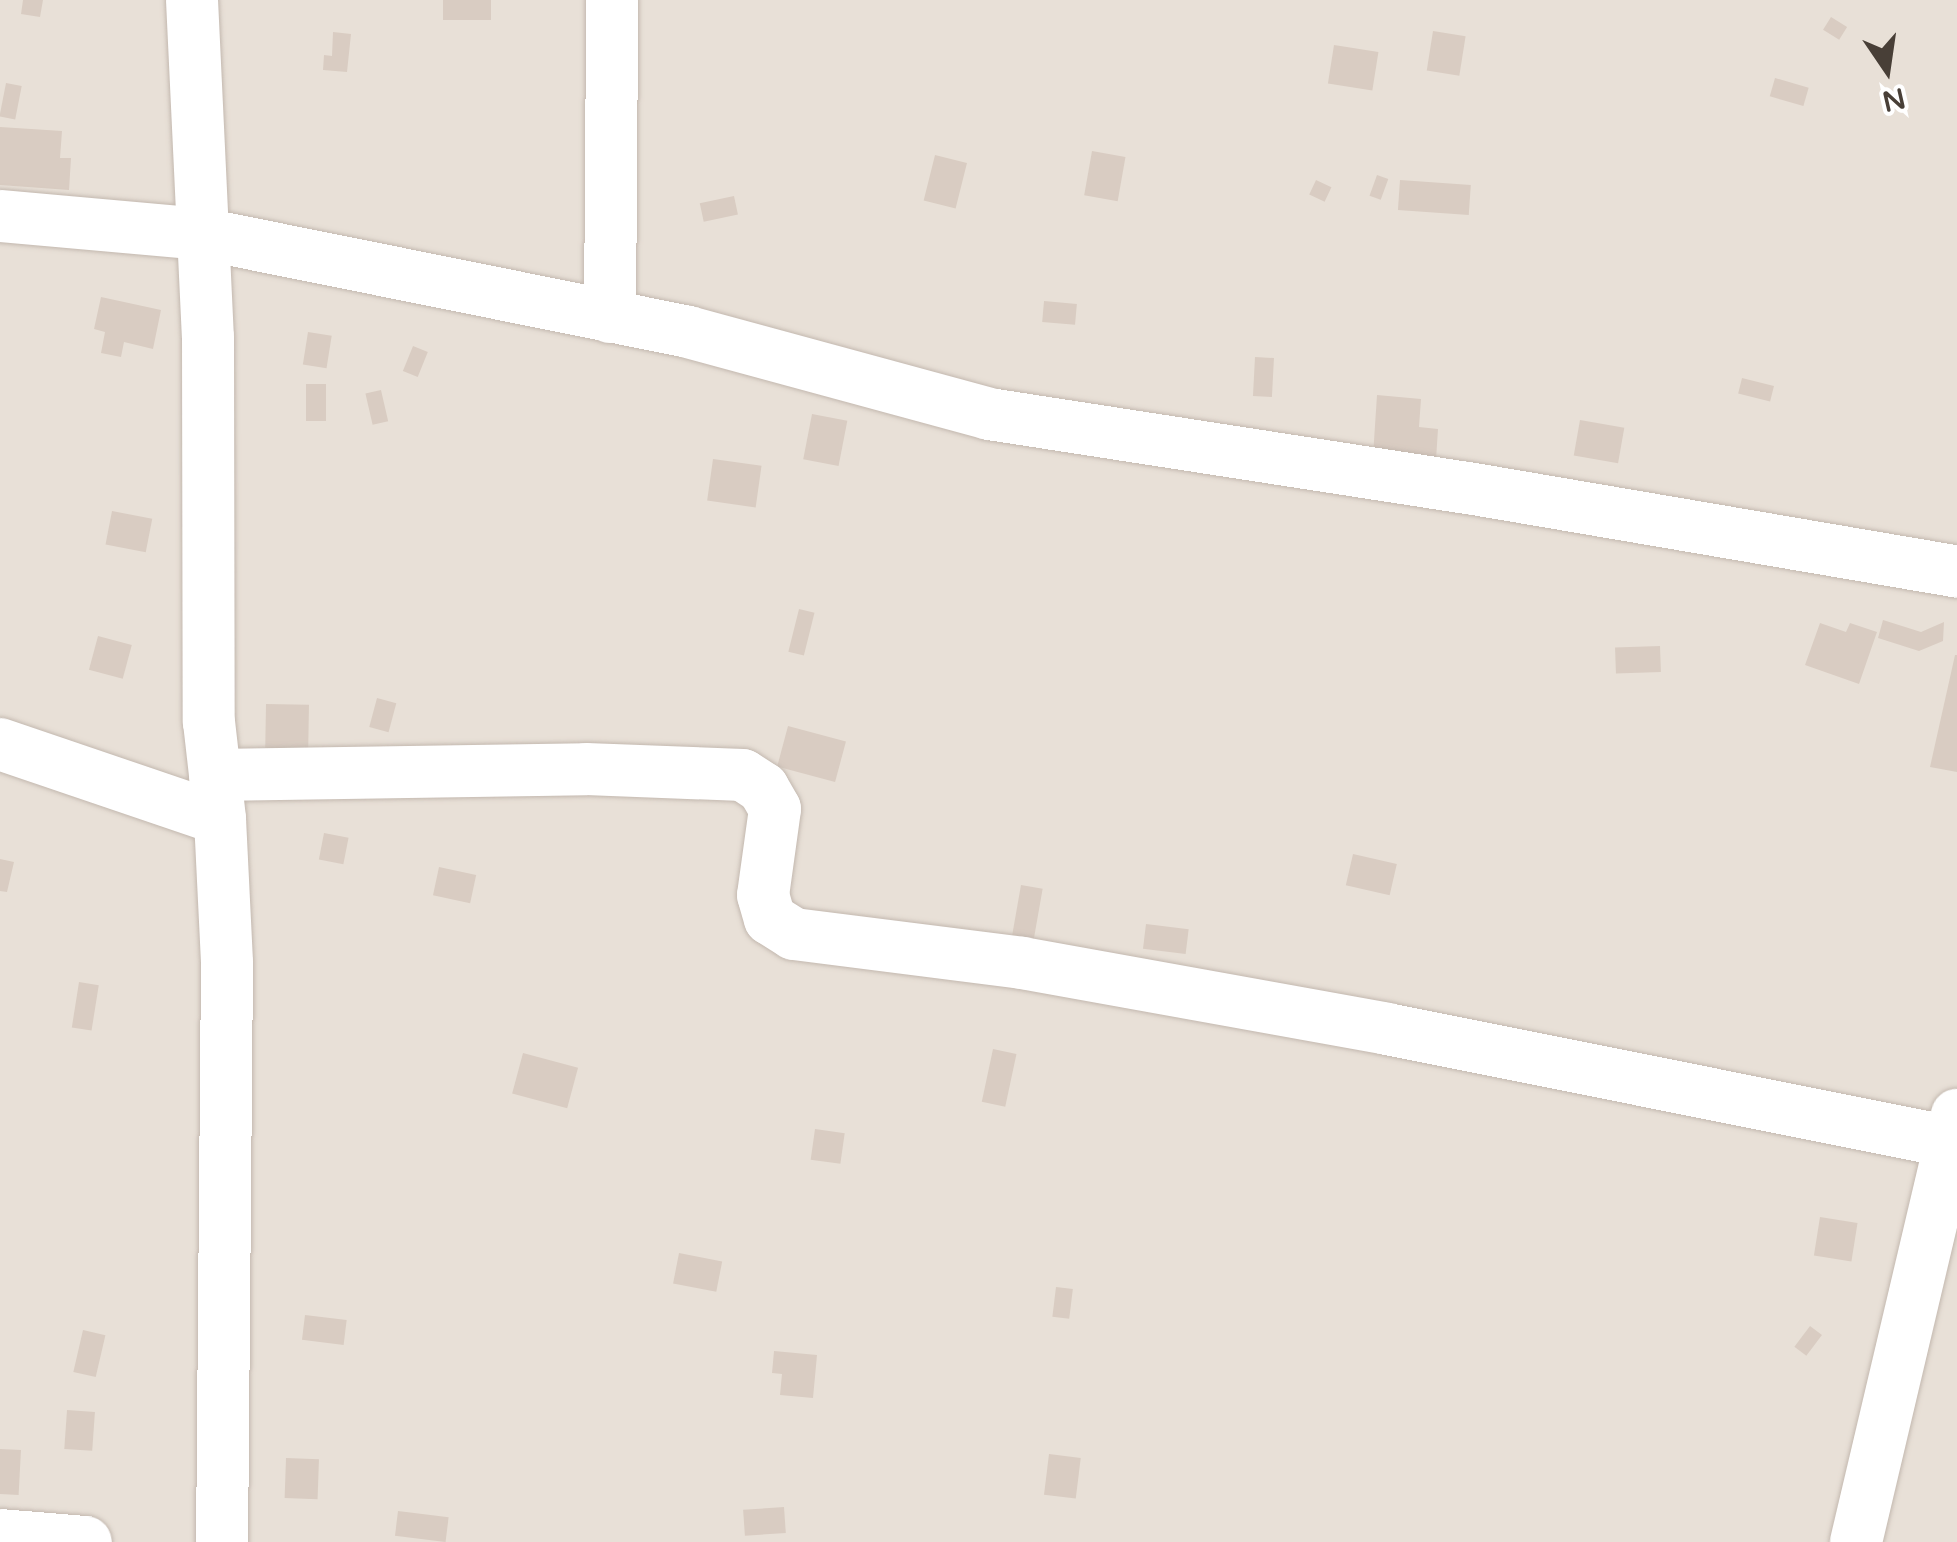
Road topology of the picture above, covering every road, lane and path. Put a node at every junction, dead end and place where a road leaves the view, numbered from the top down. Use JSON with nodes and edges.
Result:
{"nodes":[{"id":1,"x":192,"y":0,"type":"edge"},
{"id":2,"x":612,"y":0,"type":"edge"},
{"id":3,"x":0,"y":216,"type":"edge"},
{"id":4,"x":203,"y":234,"type":"junction"},
{"id":5,"x":610,"y":317,"type":"junction"},
{"id":6,"x":1957,"y":572,"type":"edge"},
{"id":7,"x":0,"y":744,"type":"edge"},
{"id":8,"x":218,"y":797,"type":"junction"},
{"id":9,"x":1954,"y":1128,"type":"edge"},
{"id":10,"x":0,"y":1535,"type":"edge"},
{"id":11,"x":86,"y":1542,"type":"edge"},
{"id":12,"x":222,"y":1542,"type":"edge"},
{"id":13,"x":1856,"y":1542,"type":"edge"}],
"edges":[{"from":1,"to":4,"type":"street"},
{"from":2,"to":5,"type":"street"},
{"from":3,"to":4,"type":"street"},
{"from":4,"to":5,"type":"street"},
{"from":4,"to":8,"type":"street"},
{"from":5,"to":6,"type":"street"},
{"from":7,"to":8,"type":"street"},
{"from":8,"to":9,"type":"street"},
{"from":8,"to":12,"type":"street"},
{"from":9,"to":13,"type":"street"},
{"from":10,"to":11,"type":"street"}]}
